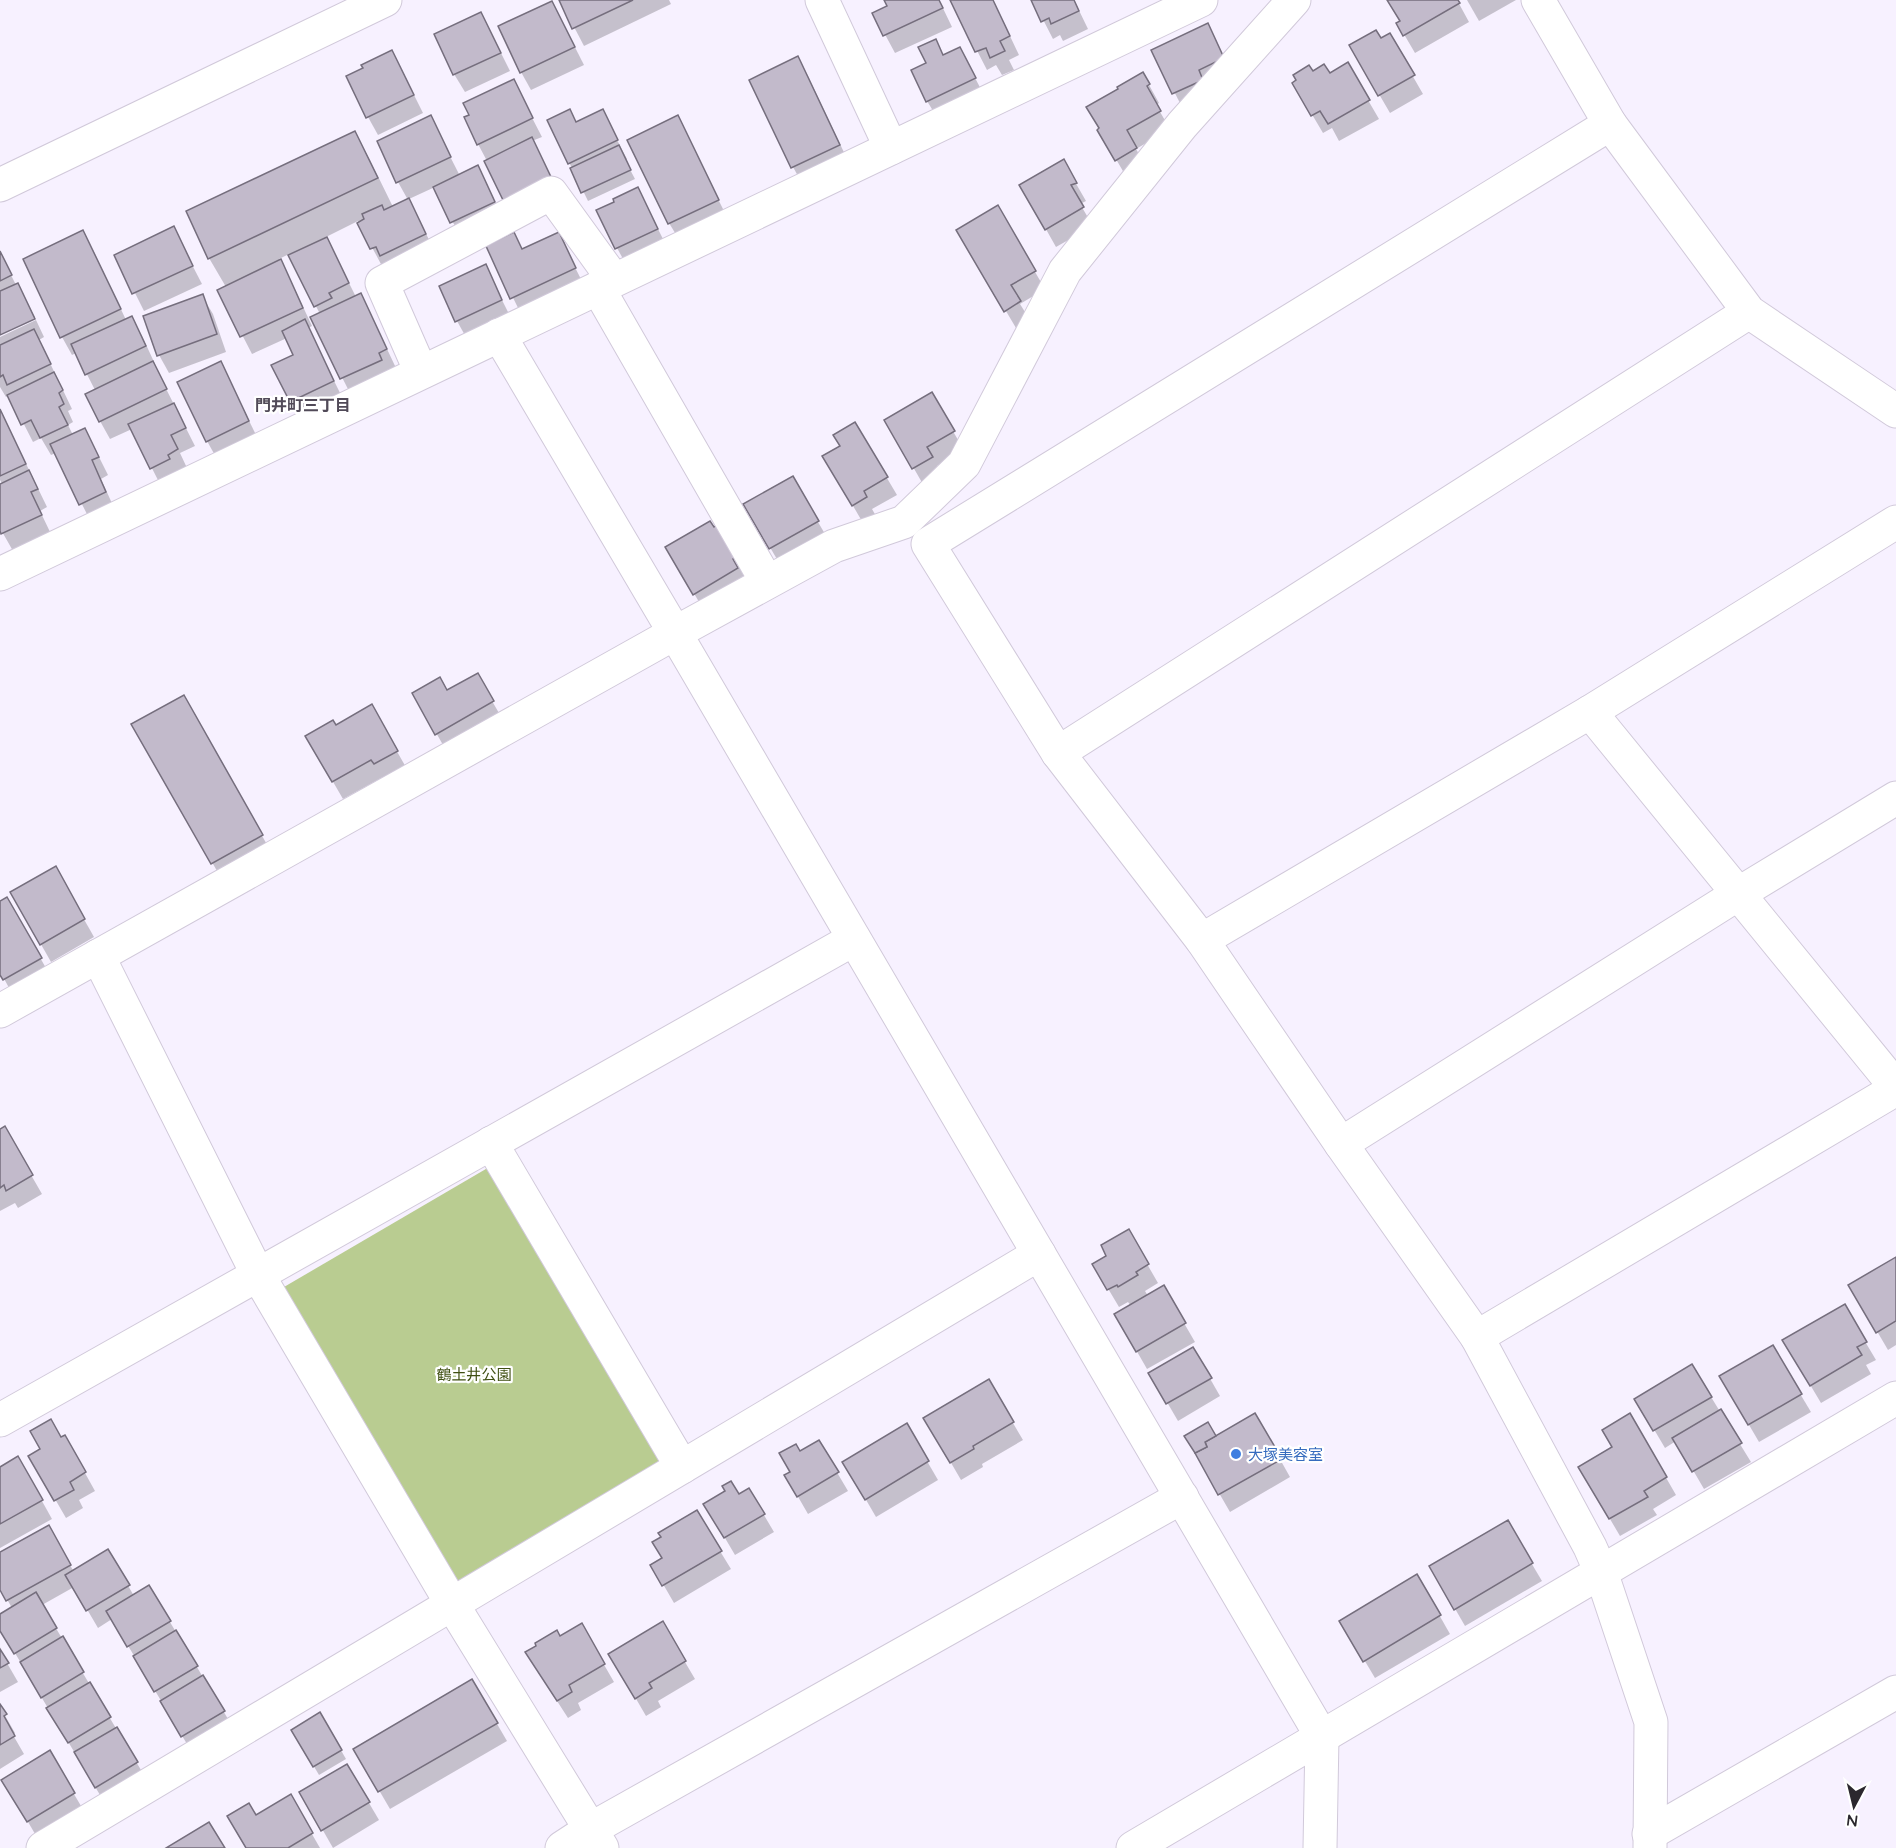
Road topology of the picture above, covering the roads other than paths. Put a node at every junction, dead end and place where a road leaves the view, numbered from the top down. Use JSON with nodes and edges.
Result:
{"nodes":[{"id":1,"x":385,"y":0,"type":"edge"},
{"id":2,"x":822,"y":0,"type":"edge"},
{"id":3,"x":1201,"y":0,"type":"edge"},
{"id":4,"x":1294,"y":0,"type":"edge"},
{"id":5,"x":1538,"y":0,"type":"edge"},
{"id":6,"x":1610,"y":124,"type":"junction"},
{"id":7,"x":891,"y":148,"type":"junction"},
{"id":8,"x":0,"y":185,"type":"edge"},
{"id":9,"x":606,"y":284,"type":"junction"},
{"id":10,"x":1749,"y":312,"type":"junction"},
{"id":11,"x":500,"y":335,"type":"junction"},
{"id":12,"x":421,"y":372,"type":"junction"},
{"id":13,"x":1896,"y":411,"type":"edge"},
{"id":14,"x":904,"y":522,"type":"junction"},
{"id":15,"x":1896,"y":522,"type":"edge"},
{"id":16,"x":928,"y":544,"type":"junction"},
{"id":17,"x":0,"y":574,"type":"edge"},
{"id":18,"x":767,"y":582,"type":"junction"},
{"id":19,"x":675,"y":633,"type":"junction"},
{"id":20,"x":1590,"y":712,"type":"junction"},
{"id":21,"x":1058,"y":753,"type":"junction"},
{"id":22,"x":1896,"y":798,"type":"edge"},
{"id":23,"x":1738,"y":894,"type":"junction"},
{"id":24,"x":854,"y":939,"type":"junction"},
{"id":25,"x":1202,"y":940,"type":"junction"},
{"id":26,"x":98,"y":956,"type":"junction"},
{"id":27,"x":0,"y":1011,"type":"edge"},
{"id":28,"x":1896,"y":1088,"type":"edge"},
{"id":29,"x":491,"y":1143,"type":"junction"},
{"id":30,"x":1341,"y":1144,"type":"junction"},
{"id":31,"x":1039,"y":1254,"type":"junction"},
{"id":32,"x":258,"y":1275,"type":"junction"},
{"id":33,"x":1477,"y":1337,"type":"junction"},
{"id":34,"x":1896,"y":1398,"type":"edge"},
{"id":35,"x":0,"y":1420,"type":"edge"},
{"id":36,"x":682,"y":1467,"type":"junction"},
{"id":37,"x":1182,"y":1497,"type":"junction"},
{"id":38,"x":1601,"y":1572,"type":"junction"},
{"id":39,"x":452,"y":1604,"type":"junction"},
{"id":40,"x":1896,"y":1692,"type":"edge"},
{"id":41,"x":1322,"y":1737,"type":"junction"},
{"id":42,"x":596,"y":1839,"type":"edge"},
{"id":43,"x":1650,"y":1841,"type":"edge"},
{"id":44,"x":43,"y":1848,"type":"edge"},
{"id":45,"x":562,"y":1848,"type":"edge"},
{"id":46,"x":1133,"y":1848,"type":"edge"},
{"id":47,"x":1320,"y":1848,"type":"edge"}],
"edges":[{"from":1,"to":8,"type":"street"},
{"from":2,"to":7,"type":"street"},
{"from":3,"to":7,"type":"street"},
{"from":4,"to":14,"type":"street"},
{"from":5,"to":6,"type":"street"},
{"from":6,"to":10,"type":"street"},
{"from":6,"to":16,"type":"street"},
{"from":7,"to":9,"type":"street"},
{"from":9,"to":11,"type":"street"},
{"from":9,"to":12,"type":"street"},
{"from":9,"to":18,"type":"street"},
{"from":10,"to":13,"type":"street"},
{"from":10,"to":21,"type":"street"},
{"from":11,"to":12,"type":"street"},
{"from":11,"to":19,"type":"street"},
{"from":12,"to":17,"type":"street"},
{"from":14,"to":16,"type":"street"},
{"from":14,"to":18,"type":"street"},
{"from":15,"to":20,"type":"street"},
{"from":16,"to":21,"type":"street"},
{"from":18,"to":19,"type":"street"},
{"from":19,"to":24,"type":"street"},
{"from":19,"to":26,"type":"street"},
{"from":20,"to":23,"type":"street"},
{"from":20,"to":25,"type":"street"},
{"from":21,"to":25,"type":"street"},
{"from":22,"to":23,"type":"street"},
{"from":23,"to":28,"type":"street"},
{"from":23,"to":30,"type":"street"},
{"from":24,"to":29,"type":"street"},
{"from":24,"to":31,"type":"street"},
{"from":25,"to":30,"type":"street"},
{"from":26,"to":27,"type":"street"},
{"from":26,"to":32,"type":"street"},
{"from":28,"to":33,"type":"street"},
{"from":29,"to":32,"type":"street"},
{"from":29,"to":36,"type":"street"},
{"from":30,"to":33,"type":"street"},
{"from":31,"to":36,"type":"street"},
{"from":31,"to":37,"type":"street"},
{"from":32,"to":35,"type":"street"},
{"from":32,"to":39,"type":"street"},
{"from":33,"to":38,"type":"street"},
{"from":34,"to":38,"type":"street"},
{"from":36,"to":39,"type":"street"},
{"from":37,"to":41,"type":"street"},
{"from":37,"to":42,"type":"street"},
{"from":38,"to":41,"type":"street"},
{"from":38,"to":43,"type":"street"},
{"from":39,"to":42,"type":"street"},
{"from":39,"to":44,"type":"street"},
{"from":40,"to":43,"type":"street"},
{"from":41,"to":46,"type":"street"},
{"from":41,"to":47,"type":"street"},
{"from":42,"to":45,"type":"street"}]}
